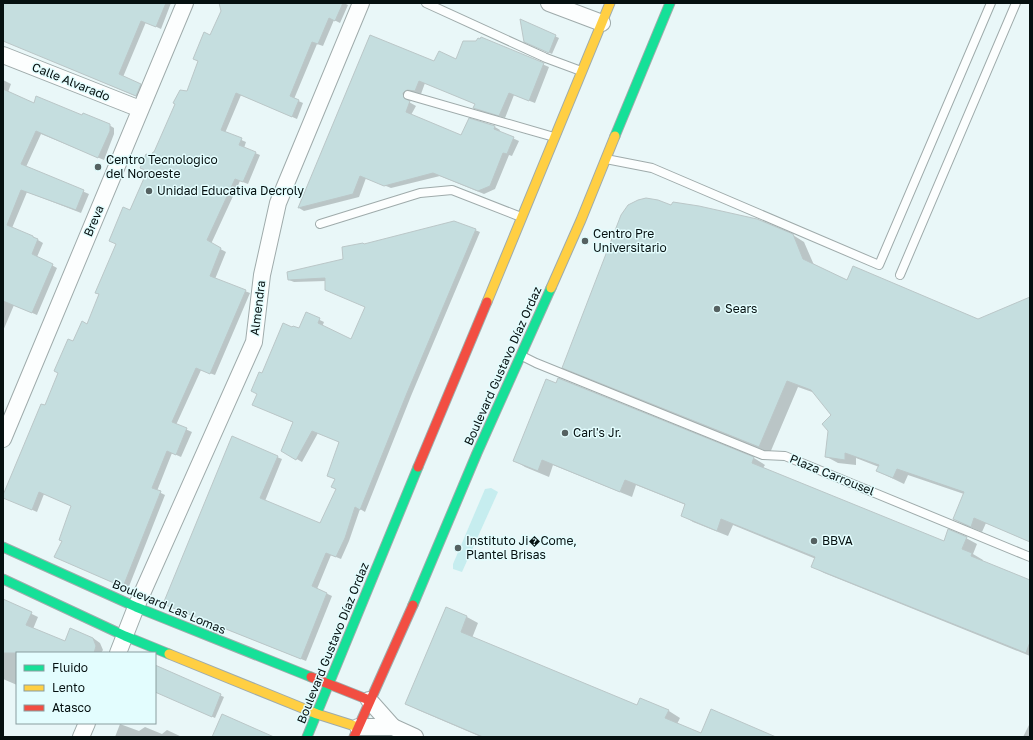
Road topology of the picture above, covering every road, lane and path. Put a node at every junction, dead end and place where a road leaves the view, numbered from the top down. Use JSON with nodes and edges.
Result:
{"nodes":[{"id":1,"x":185,"y":3,"type":"edge"},
{"id":2,"x":361,"y":3,"type":"edge"},
{"id":3,"x":426,"y":3,"type":"edge"},
{"id":4,"x":549,"y":3,"type":"edge"},
{"id":5,"x":610,"y":3,"type":"edge"},
{"id":6,"x":670,"y":3,"type":"edge"},
{"id":7,"x":991,"y":3,"type":"edge"},
{"id":8,"x":1016,"y":3,"type":"edge"},
{"id":9,"x":602,"y":22,"type":"junction"},
{"id":10,"x":3,"y":55,"type":"edge"},
{"id":11,"x":582,"y":72,"type":"junction"},
{"id":12,"x":408,"y":95,"type":"dead end"},
{"id":13,"x":140,"y":109,"type":"junction"},
{"id":14,"x":555,"y":137,"type":"junction"},
{"id":15,"x":605,"y":159,"type":"junction"},
{"id":16,"x":522,"y":217,"type":"junction"},
{"id":17,"x":320,"y":224,"type":"dead end"},
{"id":18,"x":900,"y":275,"type":"dead end"},
{"id":19,"x":522,"y":355,"type":"junction"},
{"id":20,"x":3,"y":439,"type":"edge"},
{"id":21,"x":3,"y":547,"type":"edge"},
{"id":22,"x":1030,"y":557,"type":"edge"},
{"id":23,"x":3,"y":579,"type":"edge"},
{"id":24,"x":136,"y":608,"type":"junction"},
{"id":25,"x":125,"y":636,"type":"junction"},
{"id":26,"x":118,"y":652,"type":"edge"},
{"id":27,"x":328,"y":684,"type":"junction"},
{"id":28,"x":369,"y":700,"type":"junction"},
{"id":29,"x":317,"y":714,"type":"junction"},
{"id":30,"x":87,"y":724,"type":"edge"},
{"id":31,"x":393,"y":728,"type":"junction"},
{"id":32,"x":356,"y":732,"type":"edge"},
{"id":33,"x":81,"y":737,"type":"edge"},
{"id":34,"x":307,"y":737,"type":"edge"},
{"id":35,"x":415,"y":737,"type":"edge"}],
"edges":[{"from":1,"to":13,"type":"street","name":"Breva"},
{"from":2,"to":24,"type":"street","name":"Almendra"},
{"from":3,"to":11,"type":"lane"},
{"from":4,"to":9,"type":"street"},
{"from":5,"to":9,"type":"main road","name":"Boulevard Gustavo Díaz Ordaz"},
{"from":6,"to":15,"type":"main road","name":"Boulevard Gustavo Díaz Ordaz"},
{"from":7,"to":15,"type":"lane"},
{"from":8,"to":18,"type":"lane"},
{"from":9,"to":11,"type":"main road","name":"Boulevard Gustavo Díaz Ordaz"},
{"from":10,"to":13,"type":"street","name":"Calle Alvarado"},
{"from":11,"to":14,"type":"main road","name":"Boulevard Gustavo Díaz Ordaz"},
{"from":12,"to":14,"type":"lane"},
{"from":13,"to":20,"type":"street","name":"Breva"},
{"from":14,"to":16,"type":"main road","name":"Boulevard Gustavo Díaz Ordaz"},
{"from":15,"to":19,"type":"main road","name":"Boulevard Gustavo Díaz Ordaz"},
{"from":16,"to":17,"type":"lane"},
{"from":16,"to":27,"type":"main road","name":"Boulevard Gustavo Díaz Ordaz"},
{"from":19,"to":22,"type":"lane","name":"Plaza Carrousel"},
{"from":19,"to":28,"type":"main road","name":"Boulevard Gustavo Díaz Ordaz"},
{"from":21,"to":24,"type":"main road","name":"Boulevard Las Lomas"},
{"from":23,"to":25,"type":"main road"},
{"from":24,"to":25,"type":"street","name":"Almendra"},
{"from":24,"to":27,"type":"main road","name":"Boulevard Las Lomas"},
{"from":25,"to":26,"type":"street","name":"Almendra"},
{"from":25,"to":29,"type":"main road"},
{"from":27,"to":28,"type":"main road","name":"Boulevard Las Lomas"},
{"from":27,"to":29,"type":"main road","name":"Boulevard Gustavo Díaz Ordaz"},
{"from":28,"to":31,"type":"street"},
{"from":28,"to":32,"type":"main road","name":"Boulevard Gustavo Díaz Ordaz"},
{"from":29,"to":32,"type":"main road"},
{"from":29,"to":34,"type":"main road","name":"Boulevard Gustavo Díaz Ordaz"},
{"from":30,"to":33,"type":"street"},
{"from":31,"to":32,"type":"street"},
{"from":31,"to":35,"type":"street"}]}
